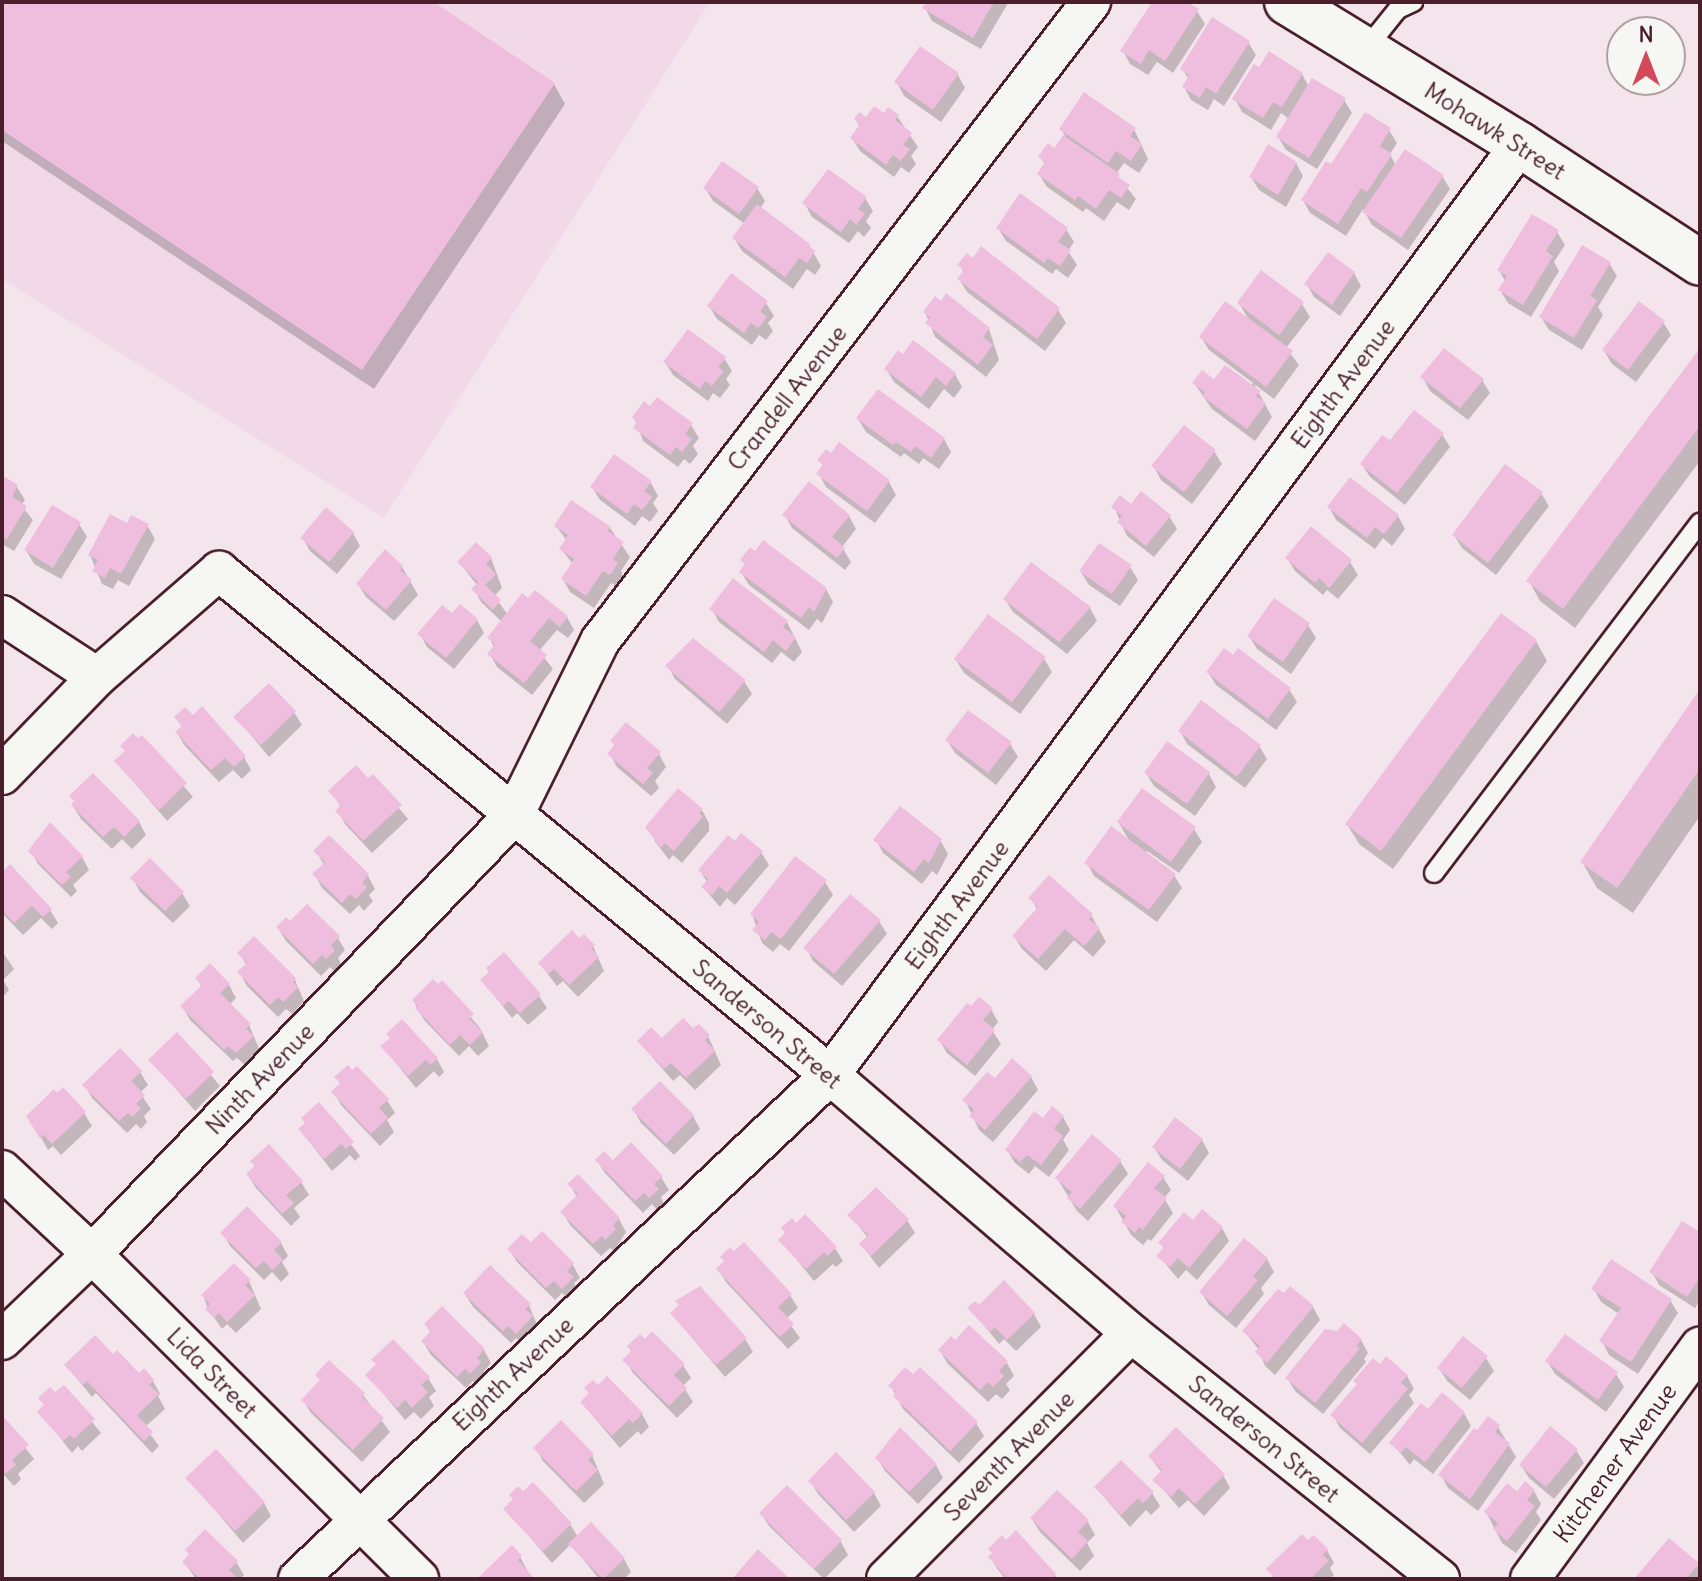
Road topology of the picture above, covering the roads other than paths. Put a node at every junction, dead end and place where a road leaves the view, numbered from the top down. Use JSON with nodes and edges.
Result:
{"nodes":[{"id":1,"x":1091,"y":2,"type":"edge"},
{"id":2,"x":1287,"y":2,"type":"edge"},
{"id":3,"x":1413,"y":2,"type":"edge"},
{"id":4,"x":1365,"y":50,"type":"junction"},
{"id":5,"x":1520,"y":145,"type":"junction"},
{"id":6,"x":1700,"y":263,"type":"edge"},
{"id":7,"x":1700,"y":523,"type":"edge"},
{"id":8,"x":2,"y":615,"type":"edge"},
{"id":9,"x":97,"y":677,"type":"junction"},
{"id":10,"x":2,"y":775,"type":"edge"},
{"id":11,"x":514,"y":815,"type":"junction"},
{"id":12,"x":1434,"y":873,"type":"dead end"},
{"id":13,"x":830,"y":1075,"type":"junction"},
{"id":14,"x":2,"y":1170,"type":"edge"},
{"id":15,"x":92,"y":1254,"type":"junction"},
{"id":16,"x":1131,"y":1333,"type":"junction"},
{"id":17,"x":2,"y":1340,"type":"edge"},
{"id":18,"x":1700,"y":1347,"type":"edge"},
{"id":19,"x":359,"y":1520,"type":"junction"},
{"id":20,"x":1435,"y":1578,"type":"edge"},
{"id":21,"x":298,"y":1579,"type":"edge"},
{"id":22,"x":419,"y":1579,"type":"edge"},
{"id":23,"x":886,"y":1579,"type":"edge"},
{"id":24,"x":1530,"y":1579,"type":"edge"}],
"edges":[{"from":1,"to":11,"type":"street","name":"Crandell Avenue"},
{"from":2,"to":4,"type":"street","name":"Mohawk Street"},
{"from":3,"to":4,"type":"lane"},
{"from":4,"to":5,"type":"street","name":"Mohawk Street"},
{"from":5,"to":6,"type":"street","name":"Mohawk Street"},
{"from":5,"to":13,"type":"street","name":"Eighth Avenue"},
{"from":7,"to":12,"type":"lane"},
{"from":8,"to":9,"type":"street"},
{"from":9,"to":10,"type":"street"},
{"from":9,"to":11,"type":"street","name":"Sanderson Street"},
{"from":11,"to":13,"type":"street","name":"Sanderson Street"},
{"from":11,"to":15,"type":"street","name":"Ninth Avenue"},
{"from":13,"to":16,"type":"street","name":"Sanderson Street"},
{"from":13,"to":19,"type":"street","name":"Eighth Avenue"},
{"from":14,"to":15,"type":"street","name":"Lida Street"},
{"from":15,"to":17,"type":"street","name":"Ninth Avenue"},
{"from":15,"to":19,"type":"street","name":"Lida Street"},
{"from":16,"to":20,"type":"street","name":"Sanderson Street"},
{"from":16,"to":23,"type":"street","name":"Seventh Avenue"},
{"from":18,"to":24,"type":"street","name":"Kitchener Avenue"},
{"from":19,"to":21,"type":"street","name":"Eighth Avenue"},
{"from":19,"to":22,"type":"street","name":"Lida Street"}]}
